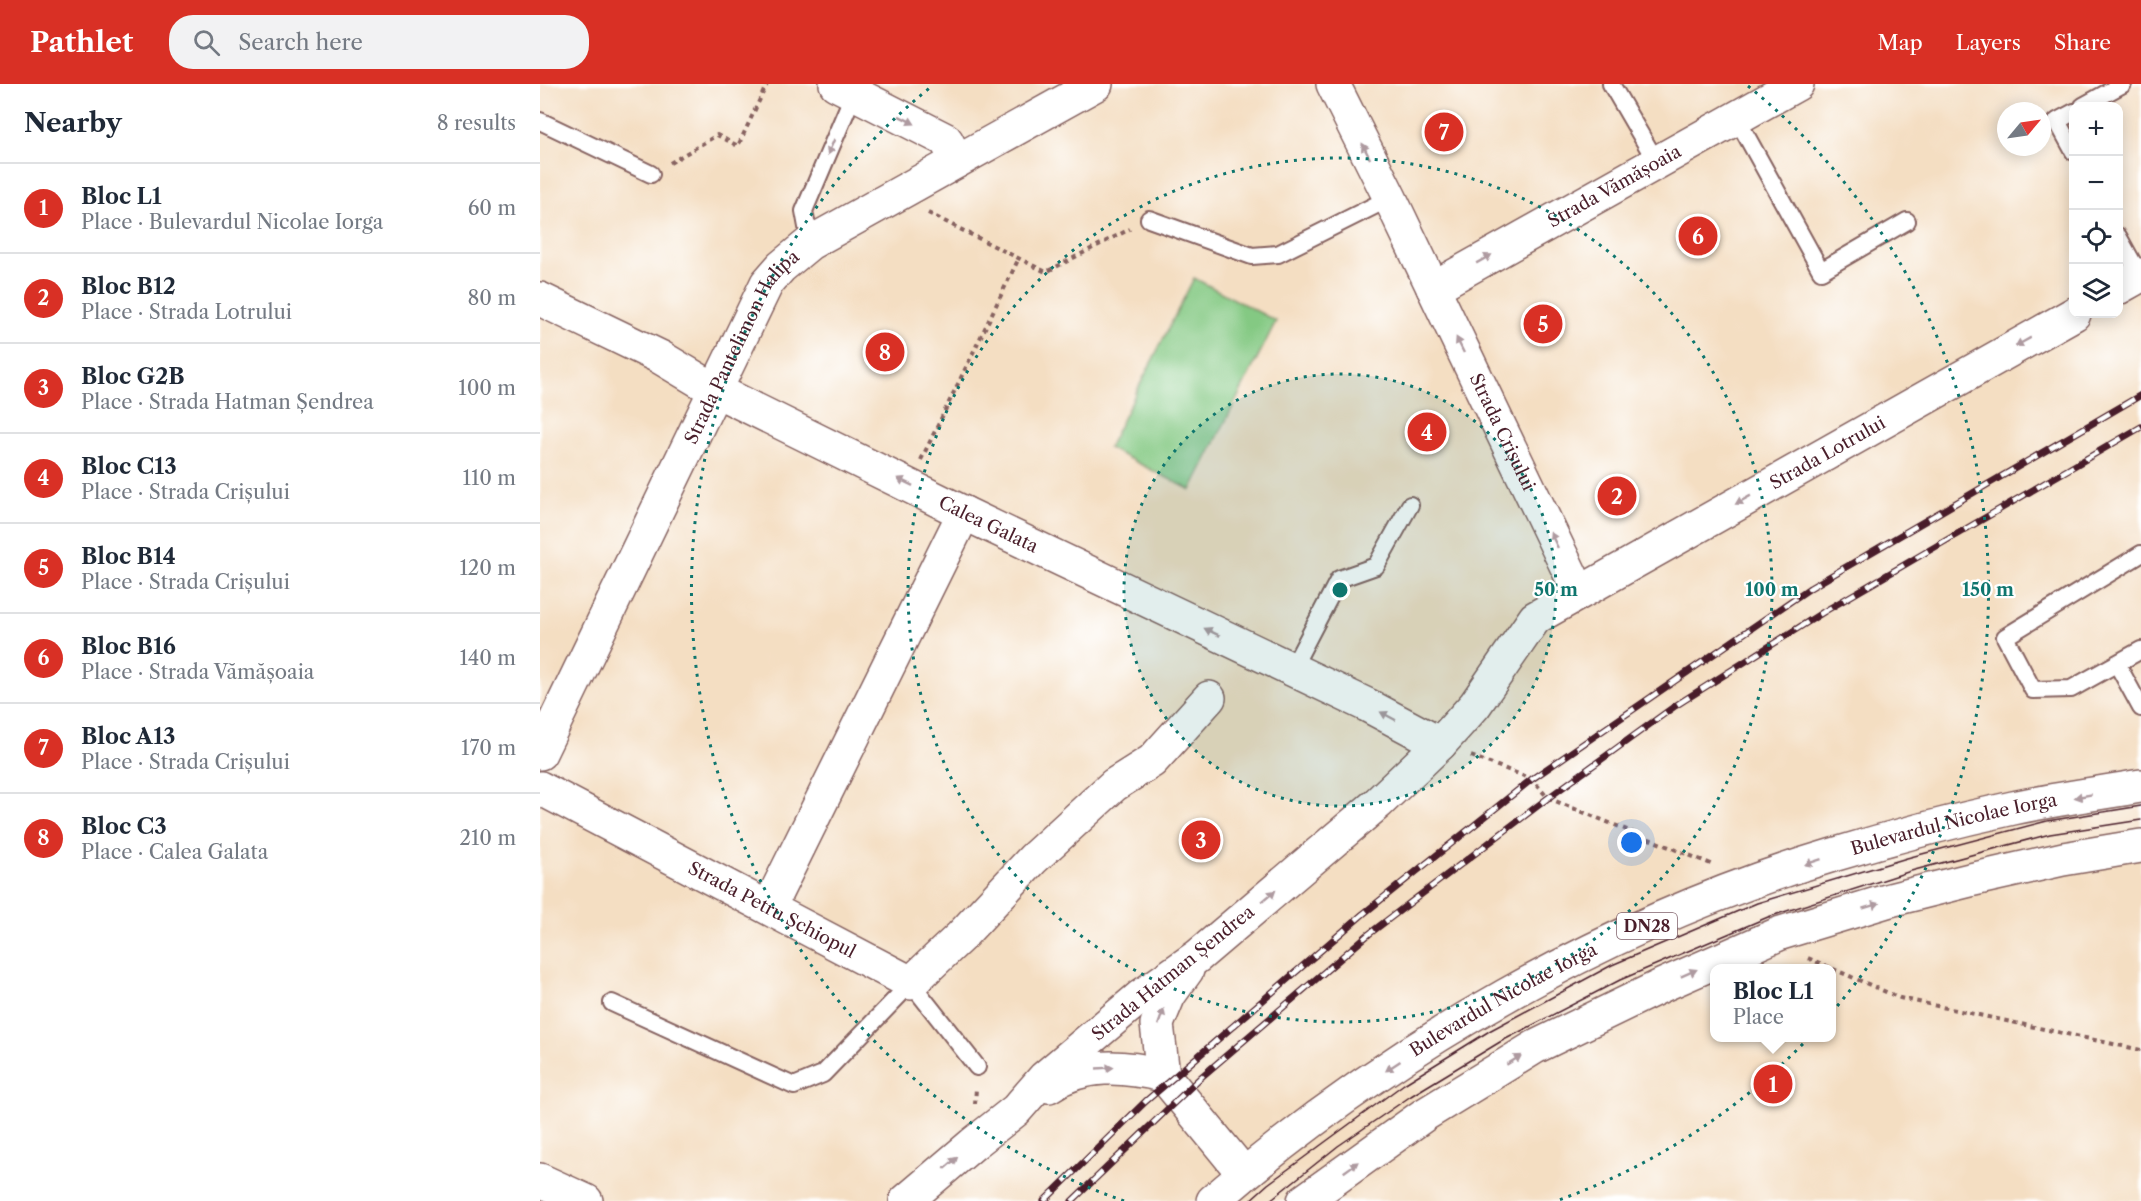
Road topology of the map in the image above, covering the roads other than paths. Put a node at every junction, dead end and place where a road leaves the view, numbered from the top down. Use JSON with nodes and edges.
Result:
{"nodes":[{"id":1,"x":1096,"y":84,"type":"edge"},
{"id":2,"x":1333,"y":84,"type":"edge"},
{"id":3,"x":1611,"y":84,"type":"edge"},
{"id":4,"x":1797,"y":84,"type":"edge"},
{"id":5,"x":2123,"y":84,"type":"edge"},
{"id":6,"x":845,"y":89,"type":"edge"},
{"id":7,"x":2090,"y":102,"type":"edge"},
{"id":8,"x":2069,"y":114,"type":"edge"},
{"id":9,"x":1737,"y":119,"type":"junction"},
{"id":10,"x":540,"y":122,"type":"edge"},
{"id":11,"x":2069,"y":144,"type":"edge"},
{"id":12,"x":957,"y":161,"type":"junction"},
{"id":13,"x":1657,"y":163,"type":"junction"},
{"id":14,"x":651,"y":174,"type":"road end"},
{"id":15,"x":1390,"y":198,"type":"junction"},
{"id":16,"x":1149,"y":219,"type":"road end"},
{"id":17,"x":1907,"y":221,"type":"dead end"},
{"id":18,"x":810,"y":243,"type":"junction"},
{"id":19,"x":2123,"y":251,"type":"edge"},
{"id":20,"x":2133,"y":280,"type":"edge"},
{"id":21,"x":1433,"y":288,"type":"junction"},
{"id":22,"x":540,"y":299,"type":"edge"},
{"id":23,"x":2069,"y":317,"type":"edge"},
{"id":24,"x":715,"y":390,"type":"junction"},
{"id":25,"x":1410,"y":505,"type":"dead end"},
{"id":26,"x":964,"y":513,"type":"junction"},
{"id":27,"x":2141,"y":554,"type":"edge"},
{"id":28,"x":1579,"y":592,"type":"junction"},
{"id":29,"x":2141,"y":650,"type":"edge"},
{"id":30,"x":2116,"y":664,"type":"junction"},
{"id":31,"x":1292,"y":669,"type":"junction"},
{"id":32,"x":1209,"y":698,"type":"dead end"},
{"id":33,"x":2141,"y":708,"type":"edge"},
{"id":34,"x":1440,"y":744,"type":"junction"},
{"id":35,"x":540,"y":753,"type":"edge"},
{"id":36,"x":2141,"y":786,"type":"edge"},
{"id":37,"x":540,"y":788,"type":"edge"},
{"id":38,"x":2141,"y":846,"type":"edge"},
{"id":39,"x":770,"y":907,"type":"junction"},
{"id":40,"x":1198,"y":956,"type":"junction"},
{"id":41,"x":1710,"y":964,"type":"edge"},
{"id":42,"x":1711,"y":964,"type":"edge"},
{"id":43,"x":910,"y":983,"type":"junction"},
{"id":44,"x":612,"y":1003,"type":"dead end"},
{"id":45,"x":977,"y":1067,"type":"dead end"},
{"id":46,"x":1163,"y":1074,"type":"junction"},
{"id":47,"x":1016,"y":1110,"type":"junction"},
{"id":48,"x":1244,"y":1174,"type":"junction"},
{"id":49,"x":540,"y":1180,"type":"edge"},
{"id":50,"x":586,"y":1201,"type":"edge"},
{"id":51,"x":906,"y":1201,"type":"edge"},
{"id":52,"x":1213,"y":1201,"type":"edge"},
{"id":53,"x":1304,"y":1201,"type":"edge"}],
"edges":[{"from":1,"to":12,"type":"street","name":"Strada Pantelimon Halipa"},
{"from":15,"to":2,"type":"street","name":"Strada Crișului","one_way":true},
{"from":3,"to":13,"type":"lane"},
{"from":4,"to":9,"type":"street","name":"Strada Vămășoaia"},
{"from":5,"to":7,"type":"lane"},
{"from":6,"to":12,"type":"street","one_way":true},
{"from":6,"to":18,"type":"lane","one_way":true},
{"from":8,"to":11,"type":"lane"},
{"from":9,"to":13,"type":"street","name":"Strada Vămășoaia"},
{"from":9,"to":17,"type":"lane"},
{"from":10,"to":14,"type":"lane"},
{"from":12,"to":18,"type":"street","name":"Strada Pantelimon Halipa"},
{"from":21,"to":13,"type":"street","name":"Strada Vămășoaia","one_way":true},
{"from":15,"to":16,"type":"lane"},
{"from":15,"to":21,"type":"street","name":"Strada Crișului"},
{"from":18,"to":24,"type":"street","name":"Strada Pantelimon Halipa"},
{"from":19,"to":20,"type":"lane"},
{"from":28,"to":21,"type":"street","name":"Strada Crișului","one_way":true},
{"from":22,"to":24,"type":"street","name":"Calea Galata"},
{"from":23,"to":28,"type":"street","name":"Strada Lotrului","one_way":true},
{"from":26,"to":24,"type":"street","name":"Calea Galata","one_way":true},
{"from":24,"to":35,"type":"street","name":"Strada Pantelimon Halipa"},
{"from":25,"to":31,"type":"lane"},
{"from":31,"to":26,"type":"street","name":"Calea Galata","one_way":true},
{"from":26,"to":39,"type":"street"},
{"from":27,"to":30,"type":"lane"},
{"from":28,"to":34,"type":"street"},
{"from":29,"to":30,"type":"lane"},
{"from":30,"to":33,"type":"lane"},
{"from":34,"to":31,"type":"street","name":"Calea Galata","one_way":true},
{"from":32,"to":43,"type":"street"},
{"from":40,"to":34,"type":"street","name":"Strada Hatman Șendrea","one_way":true},
{"from":36,"to":48,"type":"street","name":"Bulevardul Nicolae Iorga","number":"DN28","one_way":true},
{"from":37,"to":39,"type":"street","name":"Strada Petru Șchiopul"},
{"from":42,"to":38,"type":"street","one_way":true},
{"from":39,"to":43,"type":"street","name":"Strada Petru Șchiopul"},
{"from":46,"to":40,"type":"street","one_way":true},
{"from":40,"to":47,"type":"street","name":"Strada Hatman Șendrea"},
{"from":53,"to":41,"type":"street","one_way":true},
{"from":43,"to":44,"type":"lane"},
{"from":43,"to":45,"type":"lane","name":"Strada Petru Șchiopul"},
{"from":47,"to":46,"type":"street","one_way":true},
{"from":46,"to":48,"type":"street"},
{"from":51,"to":47,"type":"street","name":"Strada Hatman Șendrea","one_way":true},
{"from":48,"to":52,"type":"street","name":"Bulevardul Nicolae Iorga","number":"DN28"},
{"from":49,"to":50,"type":"street"}]}
